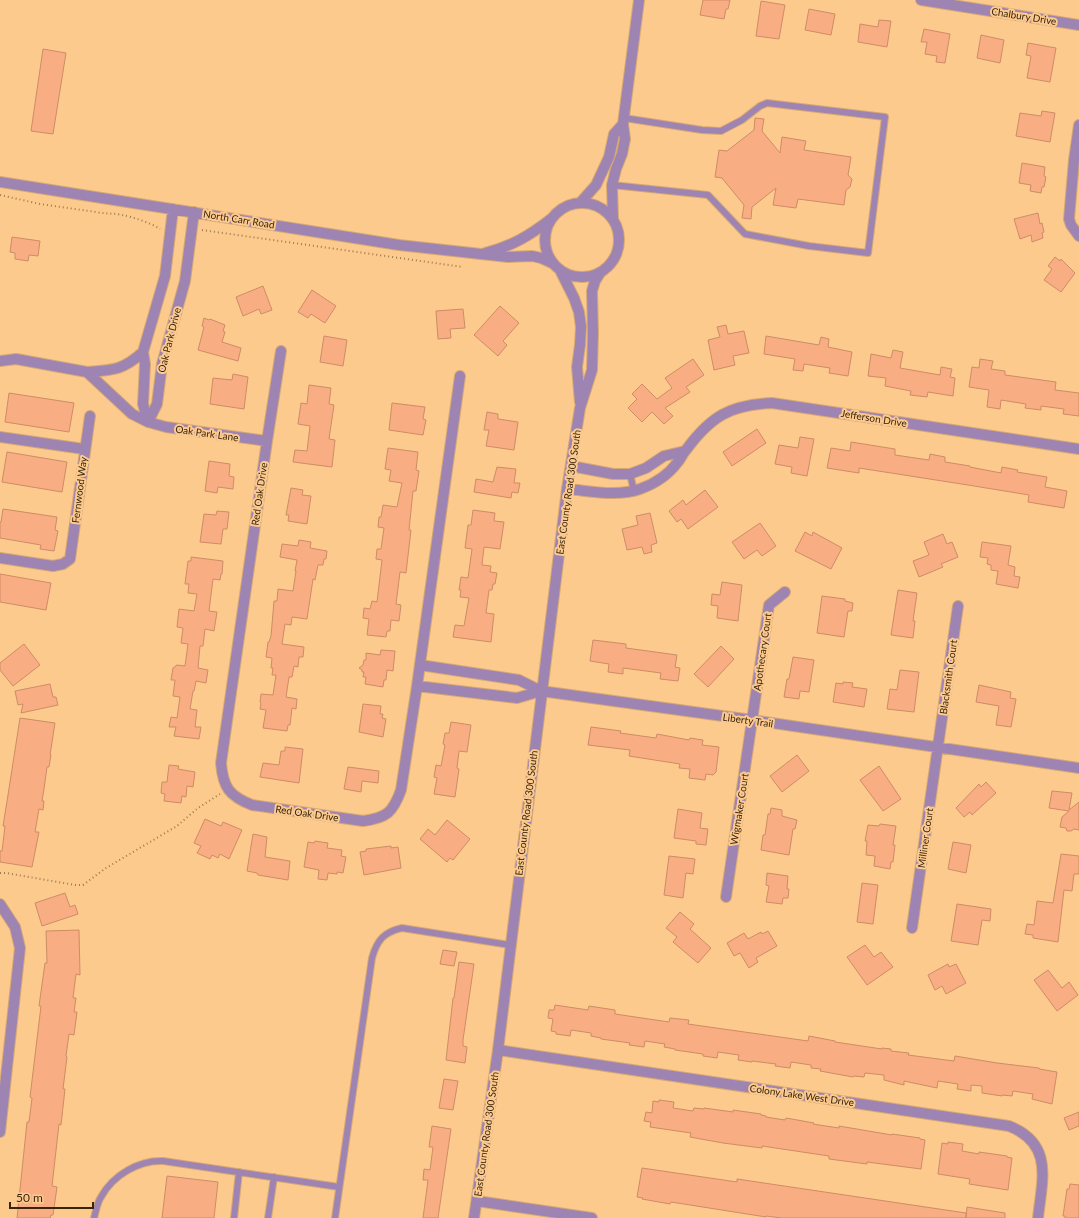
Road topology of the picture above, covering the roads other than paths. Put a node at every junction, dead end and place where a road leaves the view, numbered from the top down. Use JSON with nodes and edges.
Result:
{"nodes":[{"id":1,"x":639,"y":0,"type":"edge"},
{"id":2,"x":921,"y":0,"type":"edge"},
{"id":3,"x":939,"y":1,"type":"edge"},
{"id":4,"x":1079,"y":25,"type":"edge"},
{"id":5,"x":623,"y":121,"type":"junction"},
{"id":6,"x":1079,"y":125,"type":"edge"},
{"id":7,"x":0,"y":182,"type":"edge"},
{"id":8,"x":612,"y":184,"type":"junction"},
{"id":9,"x":580,"y":203,"type":"junction"},
{"id":10,"x":173,"y":209,"type":"junction"},
{"id":11,"x":194,"y":212,"type":"junction"},
{"id":12,"x":613,"y":219,"type":"junction"},
{"id":13,"x":551,"y":220,"type":"junction"},
{"id":14,"x":1079,"y":236,"type":"edge"},
{"id":15,"x":478,"y":254,"type":"junction"},
{"id":16,"x":552,"y":263,"type":"junction"},
{"id":17,"x":561,"y":272,"type":"junction"},
{"id":18,"x":600,"y":273,"type":"junction"},
{"id":19,"x":281,"y":351,"type":"dead end"},
{"id":20,"x":143,"y":352,"type":"junction"},
{"id":21,"x":0,"y":361,"type":"edge"},
{"id":22,"x":87,"y":372,"type":"junction"},
{"id":23,"x":460,"y":376,"type":"dead end"},
{"id":24,"x":580,"y":408,"type":"junction"},
{"id":25,"x":90,"y":416,"type":"dead end"},
{"id":26,"x":148,"y":422,"type":"junction"},
{"id":27,"x":0,"y":437,"type":"edge"},
{"id":28,"x":267,"y":441,"type":"junction"},
{"id":29,"x":84,"y":449,"type":"junction"},
{"id":30,"x":1079,"y":449,"type":"edge"},
{"id":31,"x":685,"y":451,"type":"junction"},
{"id":32,"x":571,"y":466,"type":"junction"},
{"id":33,"x":630,"y":474,"type":"junction"},
{"id":34,"x":567,"y":489,"type":"junction"},
{"id":35,"x":634,"y":491,"type":"junction"},
{"id":36,"x":0,"y":558,"type":"edge"},
{"id":37,"x":785,"y":592,"type":"dead end"},
{"id":38,"x":958,"y":606,"type":"dead end"},
{"id":39,"x":420,"y":665,"type":"junction"},
{"id":40,"x":418,"y":686,"type":"junction"},
{"id":41,"x":541,"y":692,"type":"junction"},
{"id":42,"x":752,"y":720,"type":"junction"},
{"id":43,"x":938,"y":748,"type":"junction"},
{"id":44,"x":1079,"y":768,"type":"edge"},
{"id":45,"x":726,"y":897,"type":"dead end"},
{"id":46,"x":0,"y":904,"type":"edge"},
{"id":47,"x":912,"y":928,"type":"dead end"},
{"id":48,"x":510,"y":945,"type":"junction"},
{"id":49,"x":498,"y":1050,"type":"junction"},
{"id":50,"x":0,"y":1132,"type":"edge"},
{"id":51,"x":240,"y":1172,"type":"junction"},
{"id":52,"x":274,"y":1177,"type":"junction"},
{"id":53,"x":339,"y":1187,"type":"junction"},
{"id":54,"x":477,"y":1201,"type":"junction"},
{"id":55,"x":1038,"y":1213,"type":"edge"},
{"id":56,"x":94,"y":1218,"type":"edge"},
{"id":57,"x":234,"y":1218,"type":"edge"},
{"id":58,"x":268,"y":1218,"type":"edge"},
{"id":59,"x":335,"y":1218,"type":"edge"},
{"id":60,"x":474,"y":1218,"type":"edge"},
{"id":61,"x":592,"y":1218,"type":"edge"}],
"edges":[{"from":1,"to":5,"type":"street"},
{"from":2,"to":3,"type":"street","name":"Chalbury Drive"},
{"from":3,"to":4,"type":"street","name":"Chalbury Drive"},
{"from":5,"to":8,"type":"street"},
{"from":5,"to":8,"type":"lane"},
{"from":5,"to":9,"type":"street"},
{"from":6,"to":14,"type":"street"},
{"from":7,"to":10,"type":"street","name":"North Carr Road"},
{"from":8,"to":12,"type":"street"},
{"from":9,"to":12,"type":"street"},
{"from":9,"to":13,"type":"street"},
{"from":10,"to":11,"type":"street","name":"North Carr Road"},
{"from":10,"to":20,"type":"street","name":"Oak Park Drive"},
{"from":11,"to":15,"type":"street","name":"North Carr Road"},
{"from":11,"to":26,"type":"street","name":"Oak Park Drive"},
{"from":12,"to":18,"type":"street"},
{"from":13,"to":15,"type":"street","name":"North Carr Road"},
{"from":13,"to":16,"type":"street"},
{"from":15,"to":16,"type":"street","name":"North Carr Road"},
{"from":16,"to":17,"type":"street"},
{"from":17,"to":18,"type":"street"},
{"from":17,"to":24,"type":"street","name":"East County Road 300 South"},
{"from":18,"to":24,"type":"street","name":"East County Road 300 South"},
{"from":19,"to":28,"type":"street","name":"Red Oak Drive"},
{"from":20,"to":22,"type":"street"},
{"from":20,"to":26,"type":"street","name":"Oak Park Drive"},
{"from":21,"to":22,"type":"street"},
{"from":22,"to":26,"type":"street","name":"Oak Park Lane"},
{"from":23,"to":39,"type":"street","name":"Red Oak Drive"},
{"from":24,"to":32,"type":"street","name":"East County Road 300 South"},
{"from":25,"to":29,"type":"street","name":"Fernwood Way"},
{"from":26,"to":28,"type":"street","name":"Oak Park Lane"},
{"from":27,"to":29,"type":"street"},
{"from":28,"to":40,"type":"street","name":"Red Oak Drive"},
{"from":29,"to":36,"type":"street","name":"Fernwood Way"},
{"from":30,"to":31,"type":"street","name":"Jefferson Drive"},
{"from":31,"to":33,"type":"street"},
{"from":31,"to":35,"type":"street","name":"Jefferson Drive"},
{"from":32,"to":33,"type":"street"},
{"from":32,"to":34,"type":"street","name":"East County Road 300 South"},
{"from":33,"to":35,"type":"lane"},
{"from":34,"to":35,"type":"street","name":"Jefferson Drive"},
{"from":34,"to":41,"type":"street","name":"East County Road 300 South"},
{"from":37,"to":42,"type":"street","name":"Apothecary Court"},
{"from":38,"to":43,"type":"street","name":"Blacksmith Court"},
{"from":39,"to":40,"type":"street","name":"Red Oak Drive"},
{"from":39,"to":41,"type":"street"},
{"from":40,"to":41,"type":"street","name":"Liberty Trail"},
{"from":41,"to":42,"type":"street","name":"Liberty Trail"},
{"from":41,"to":48,"type":"street","name":"East County Road 300 South"},
{"from":42,"to":43,"type":"street","name":"Liberty Trail"},
{"from":42,"to":45,"type":"street","name":"Wigmaker Court"},
{"from":43,"to":44,"type":"street","name":"Liberty Trail"},
{"from":43,"to":47,"type":"street","name":"Milliner Court"},
{"from":46,"to":50,"type":"street"},
{"from":48,"to":49,"type":"street","name":"East County Road 300 South"},
{"from":48,"to":53,"type":"lane"},
{"from":49,"to":54,"type":"street","name":"East County Road 300 South"},
{"from":49,"to":55,"type":"street","name":"Colony Lake West Drive"},
{"from":51,"to":52,"type":"lane"},
{"from":51,"to":56,"type":"lane"},
{"from":51,"to":57,"type":"lane"},
{"from":52,"to":53,"type":"lane"},
{"from":52,"to":58,"type":"lane"},
{"from":53,"to":59,"type":"lane"},
{"from":54,"to":60,"type":"street","name":"East County Road 300 South"},
{"from":54,"to":61,"type":"street"}]}
